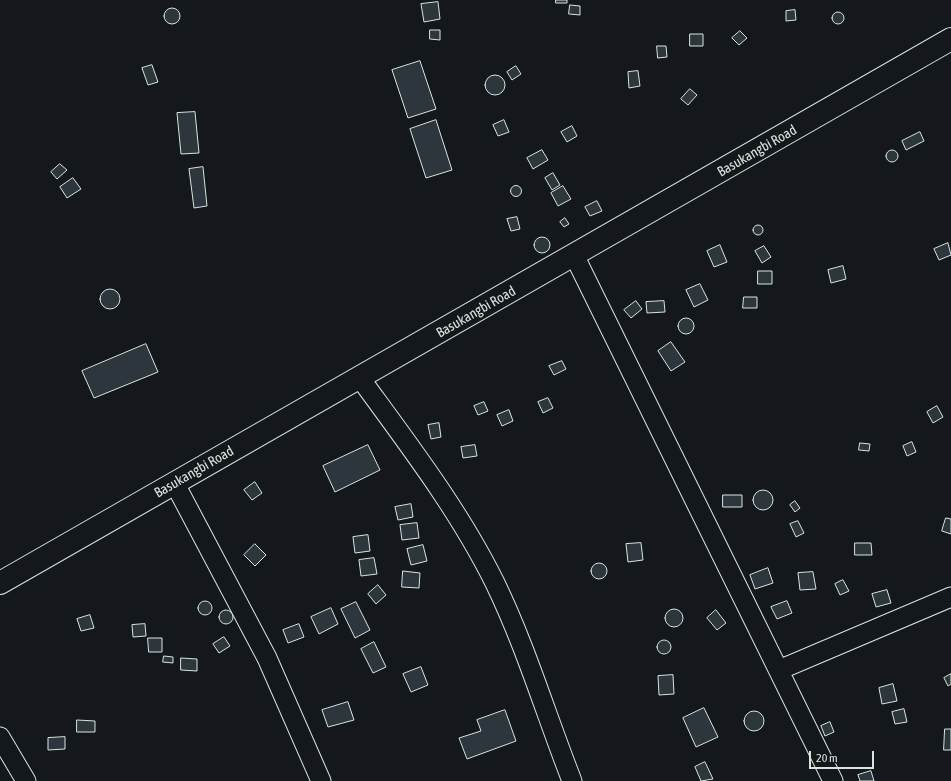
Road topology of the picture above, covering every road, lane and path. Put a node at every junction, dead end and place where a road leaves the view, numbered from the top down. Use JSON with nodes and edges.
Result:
{"nodes":[{"id":1,"x":951,"y":39,"type":"edge"},
{"id":2,"x":574,"y":255,"type":"junction"},
{"id":3,"x":360,"y":378,"type":"junction"},
{"id":4,"x":174,"y":484,"type":"junction"},
{"id":5,"x":0,"y":583,"type":"edge"},
{"id":6,"x":951,"y":596,"type":"edge"},
{"id":7,"x":779,"y":670,"type":"junction"},
{"id":8,"x":0,"y":737,"type":"edge"},
{"id":9,"x":26,"y":781,"type":"edge"},
{"id":10,"x":321,"y":781,"type":"edge"},
{"id":11,"x":572,"y":781,"type":"edge"},
{"id":12,"x":833,"y":781,"type":"edge"}],
"edges":[{"from":1,"to":2,"type":"street","name":"Basukangbi Road"},
{"from":2,"to":3,"type":"street","name":"Basukangbi Road"},
{"from":2,"to":7,"type":"street"},
{"from":3,"to":4,"type":"street","name":"Basukangbi Road"},
{"from":3,"to":11,"type":"street"},
{"from":4,"to":5,"type":"street","name":"Basukangbi Road"},
{"from":4,"to":10,"type":"street"},
{"from":6,"to":7,"type":"street"},
{"from":7,"to":12,"type":"street"},
{"from":8,"to":9,"type":"street"}]}
